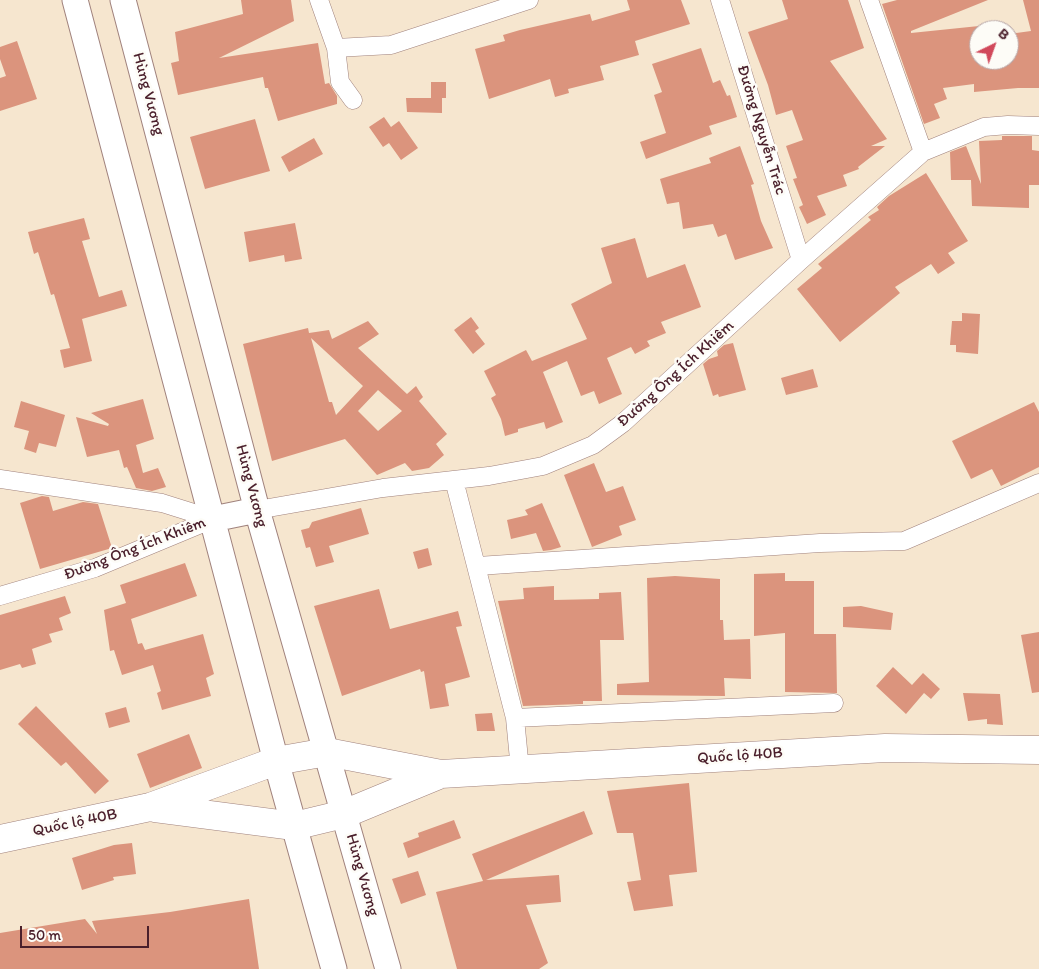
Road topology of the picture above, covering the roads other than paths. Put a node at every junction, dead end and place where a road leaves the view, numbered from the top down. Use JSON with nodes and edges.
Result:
{"nodes":[{"id":1,"x":75,"y":0,"type":"edge"},
{"id":2,"x":123,"y":0,"type":"edge"},
{"id":3,"x":319,"y":0,"type":"edge"},
{"id":4,"x":529,"y":0,"type":"edge"},
{"id":5,"x":720,"y":0,"type":"edge"},
{"id":6,"x":869,"y":0,"type":"edge"},
{"id":7,"x":336,"y":48,"type":"junction"},
{"id":8,"x":352,"y":100,"type":"dead end"},
{"id":9,"x":1039,"y":126,"type":"edge"},
{"id":10,"x":923,"y":152,"type":"junction"},
{"id":11,"x":801,"y":260,"type":"junction"},
{"id":12,"x":0,"y":479,"type":"edge"},
{"id":13,"x":454,"y":480,"type":"junction"},
{"id":14,"x":1039,"y":484,"type":"edge"},
{"id":15,"x":257,"y":510,"type":"junction"},
{"id":16,"x":213,"y":519,"type":"junction"},
{"id":17,"x":478,"y":566,"type":"junction"},
{"id":18,"x":0,"y":596,"type":"edge"},
{"id":19,"x":834,"y":704,"type":"dead end"},
{"id":20,"x":515,"y":718,"type":"junction"},
{"id":21,"x":1039,"y":750,"type":"edge"},
{"id":22,"x":328,"y":752,"type":"junction"},
{"id":23,"x":276,"y":762,"type":"junction"},
{"id":24,"x":520,"y":770,"type":"junction"},
{"id":25,"x":441,"y":774,"type":"junction"},
{"id":26,"x":150,"y":807,"type":"junction"},
{"id":27,"x":344,"y":814,"type":"junction"},
{"id":28,"x":294,"y":826,"type":"junction"},
{"id":29,"x":0,"y":839,"type":"edge"},
{"id":30,"x":334,"y":969,"type":"edge"},
{"id":31,"x":388,"y":969,"type":"edge"}],
"edges":[{"from":1,"to":16,"type":"main road"},
{"from":2,"to":15,"type":"main road","name":"Hùng Vương"},
{"from":3,"to":7,"type":"street"},
{"from":4,"to":7,"type":"street"},
{"from":5,"to":11,"type":"street","name":"Đường Nguyễn Trác"},
{"from":6,"to":10,"type":"street"},
{"from":7,"to":8,"type":"street"},
{"from":9,"to":10,"type":"street","name":"Đường Ông Ích Khiêm"},
{"from":10,"to":11,"type":"street","name":"Đường Ông Ích Khiêm"},
{"from":11,"to":13,"type":"street","name":"Đường Ông Ích Khiêm"},
{"from":12,"to":16,"type":"street"},
{"from":13,"to":15,"type":"street","name":"Đường Ông Ích Khiêm"},
{"from":13,"to":17,"type":"street"},
{"from":14,"to":17,"type":"street"},
{"from":15,"to":16,"type":"main road"},
{"from":15,"to":22,"type":"main road","name":"Hùng Vương"},
{"from":16,"to":18,"type":"street","name":"Đường Ông Ích Khiêm"},
{"from":16,"to":23,"type":"main road"},
{"from":17,"to":20,"type":"street"},
{"from":19,"to":20,"type":"street"},
{"from":20,"to":24,"type":"street"},
{"from":21,"to":24,"type":"highway","name":"Quốc lộ 40B"},
{"from":22,"to":23,"type":"highway"},
{"from":22,"to":25,"type":"highway"},
{"from":22,"to":27,"type":"main road","name":"Hùng Vương"},
{"from":23,"to":26,"type":"highway"},
{"from":23,"to":28,"type":"main road"},
{"from":24,"to":25,"type":"highway","name":"Quốc lộ 40B"},
{"from":25,"to":27,"type":"highway"},
{"from":26,"to":28,"type":"highway"},
{"from":26,"to":29,"type":"highway","name":"Quốc lộ 40B"},
{"from":27,"to":28,"type":"highway"},
{"from":27,"to":31,"type":"main road","name":"Hùng Vương"},
{"from":28,"to":30,"type":"main road"}]}
